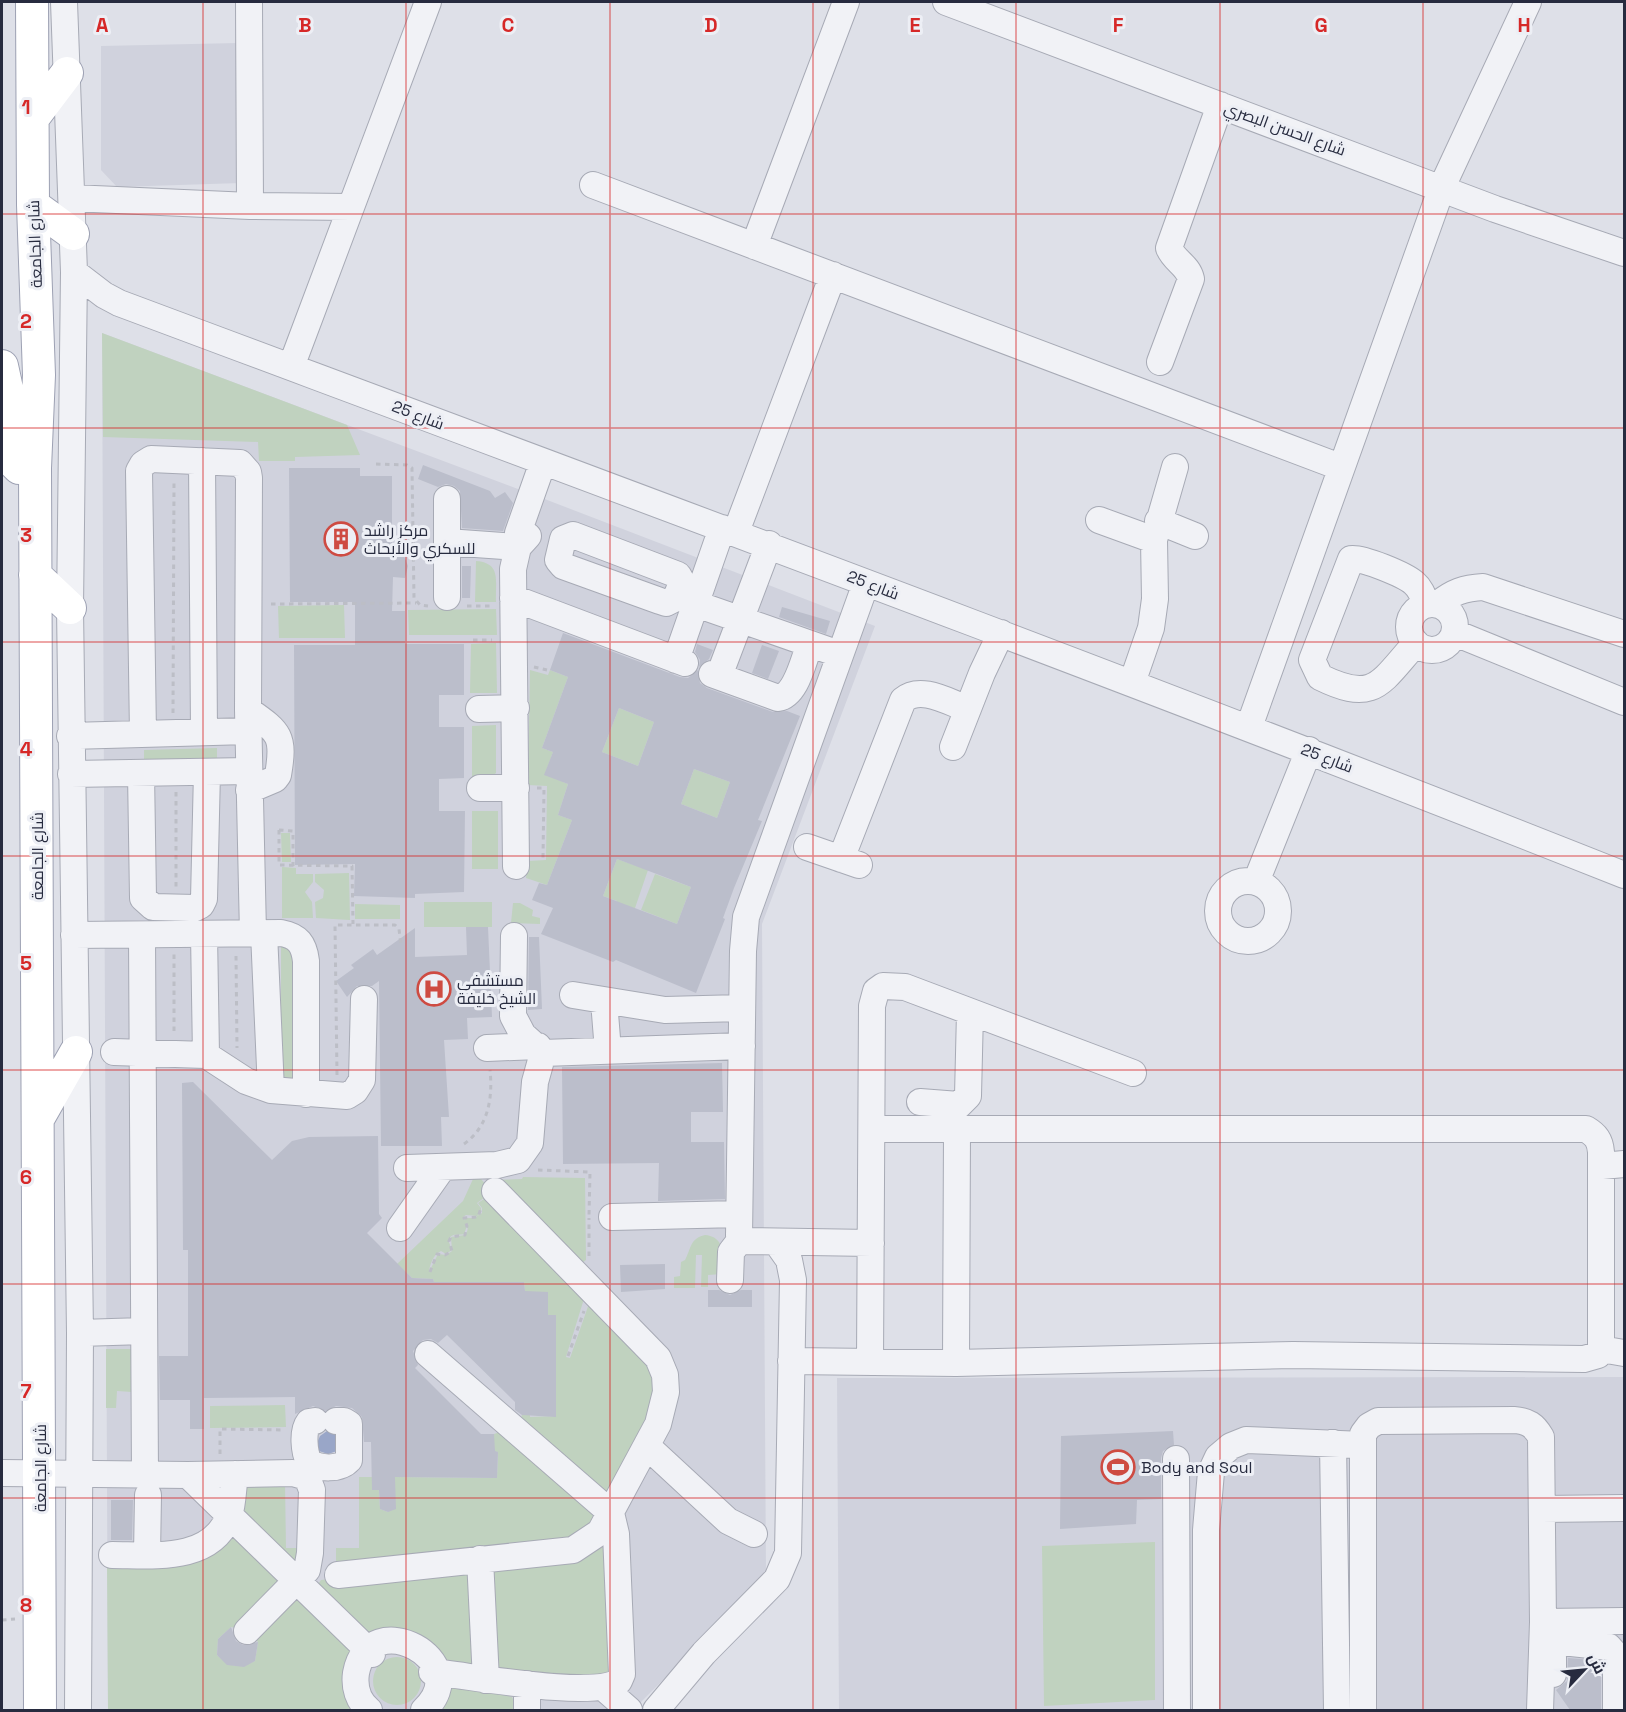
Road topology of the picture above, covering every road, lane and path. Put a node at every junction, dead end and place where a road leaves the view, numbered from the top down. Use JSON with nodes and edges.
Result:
{"nodes":[{"id":1,"x":32,"y":2,"type":"edge"},
{"id":2,"x":64,"y":2,"type":"edge"},
{"id":3,"x":249,"y":2,"type":"edge"},
{"id":4,"x":428,"y":2,"type":"edge"},
{"id":5,"x":846,"y":2,"type":"edge"},
{"id":6,"x":946,"y":2,"type":"edge"},
{"id":7,"x":1528,"y":2,"type":"edge"},
{"id":8,"x":998,"y":11,"type":"edge"},
{"id":9,"x":67,"y":73,"type":"junction"},
{"id":10,"x":1220,"y":105,"type":"junction"},
{"id":11,"x":33,"y":118,"type":"junction"},
{"id":12,"x":593,"y":185,"type":"dead end"},
{"id":13,"x":1442,"y":187,"type":"junction"},
{"id":14,"x":72,"y":198,"type":"junction"},
{"id":15,"x":33,"y":205,"type":"junction"},
{"id":16,"x":250,"y":206,"type":"junction"},
{"id":17,"x":351,"y":207,"type":"junction"},
{"id":18,"x":73,"y":234,"type":"junction"},
{"id":19,"x":754,"y":246,"type":"junction"},
{"id":20,"x":1624,"y":253,"type":"edge"},
{"id":21,"x":74,"y":272,"type":"junction"},
{"id":22,"x":833,"y":276,"type":"junction"},
{"id":23,"x":118,"y":303,"type":"junction"},
{"id":24,"x":73,"y":326,"type":"junction"},
{"id":25,"x":1160,"y":362,"type":"dead end"},
{"id":26,"x":2,"y":366,"type":"edge"},
{"id":27,"x":291,"y":368,"type":"junction"},
{"id":28,"x":39,"y":375,"type":"junction"},
{"id":29,"x":174,"y":460,"type":"junction"},
{"id":30,"x":202,"y":461,"type":"junction"},
{"id":31,"x":548,"y":464,"type":"junction"},
{"id":32,"x":1175,"y":467,"type":"dead end"},
{"id":33,"x":1340,"y":467,"type":"junction"},
{"id":34,"x":35,"y":468,"type":"junction"},
{"id":35,"x":447,"y":499,"type":"dead end"},
{"id":36,"x":1099,"y":520,"type":"dead end"},
{"id":37,"x":729,"y":530,"type":"junction"},
{"id":38,"x":1156,"y":531,"type":"junction"},
{"id":39,"x":1195,"y":536,"type":"dead end"},
{"id":40,"x":447,"y":542,"type":"junction"},
{"id":41,"x":769,"y":544,"type":"junction"},
{"id":42,"x":518,"y":547,"type":"junction"},
{"id":43,"x":35,"y":575,"type":"junction"},
{"id":44,"x":866,"y":583,"type":"junction"},
{"id":45,"x":447,"y":597,"type":"dead end"},
{"id":46,"x":513,"y":598,"type":"junction"},
{"id":47,"x":691,"y":598,"type":"junction"},
{"id":48,"x":416,"y":603,"type":"dead end"},
{"id":49,"x":1432,"y":604,"type":"junction"},
{"id":50,"x":248,"y":605,"type":"junction"},
{"id":51,"x":70,"y":608,"type":"junction"},
{"id":52,"x":740,"y":620,"type":"junction"},
{"id":53,"x":1001,"y":633,"type":"junction"},
{"id":54,"x":1455,"y":633,"type":"junction"},
{"id":55,"x":1624,"y":634,"type":"edge"},
{"id":56,"x":1416,"y":643,"type":"junction"},
{"id":57,"x":810,"y":644,"type":"junction"},
{"id":58,"x":839,"y":654,"type":"junction"},
{"id":59,"x":1132,"y":683,"type":"junction"},
{"id":60,"x":1624,"y":702,"type":"edge"},
{"id":61,"x":516,"y":708,"type":"junction"},
{"id":62,"x":479,"y":709,"type":"dead end"},
{"id":63,"x":968,"y":709,"type":"junction"},
{"id":64,"x":248,"y":721,"type":"junction"},
{"id":65,"x":1249,"y":727,"type":"junction"},
{"id":66,"x":204,"y":732,"type":"junction"},
{"id":67,"x":173,"y":733,"type":"junction"},
{"id":68,"x":143,"y":734,"type":"junction"},
{"id":69,"x":70,"y":736,"type":"junction"},
{"id":70,"x":953,"y":747,"type":"dead end"},
{"id":71,"x":1309,"y":750,"type":"junction"},
{"id":72,"x":176,"y":772,"type":"junction"},
{"id":73,"x":207,"y":772,"type":"junction"},
{"id":74,"x":141,"y":773,"type":"junction"},
{"id":75,"x":71,"y":774,"type":"junction"},
{"id":76,"x":249,"y":780,"type":"junction"},
{"id":77,"x":480,"y":788,"type":"dead end"},
{"id":78,"x":516,"y":788,"type":"junction"},
{"id":79,"x":250,"y":830,"type":"junction"},
{"id":80,"x":279,"y":830,"type":"junction"},
{"id":81,"x":807,"y":847,"type":"dead end"},
{"id":82,"x":293,"y":866,"type":"junction"},
{"id":83,"x":516,"y":866,"type":"dead end"},
{"id":84,"x":1624,"y":875,"type":"edge"},
{"id":85,"x":1256,"y":882,"type":"dead end"},
{"id":86,"x":176,"y":908,"type":"junction"},
{"id":87,"x":353,"y":924,"type":"dead end"},
{"id":88,"x":251,"y":933,"type":"junction"},
{"id":89,"x":174,"y":934,"type":"junction"},
{"id":90,"x":204,"y":934,"type":"junction"},
{"id":91,"x":142,"y":935,"type":"junction"},
{"id":92,"x":74,"y":936,"type":"junction"},
{"id":93,"x":514,"y":936,"type":"dead end"},
{"id":94,"x":573,"y":995,"type":"dead end"},
{"id":95,"x":364,"y":999,"type":"dead end"},
{"id":96,"x":604,"y":1000,"type":"junction"},
{"id":97,"x":742,"y":1008,"type":"junction"},
{"id":98,"x":970,"y":1012,"type":"junction"},
{"id":99,"x":742,"y":1046,"type":"junction"},
{"id":100,"x":487,"y":1048,"type":"joint"},
{"id":101,"x":541,"y":1050,"type":"junction"},
{"id":102,"x":608,"y":1051,"type":"junction"},
{"id":103,"x":98,"y":1052,"type":"junction"},
{"id":104,"x":142,"y":1052,"type":"junction"},
{"id":105,"x":173,"y":1053,"type":"junction"},
{"id":106,"x":206,"y":1055,"type":"junction"},
{"id":107,"x":1133,"y":1073,"type":"dead end"},
{"id":108,"x":238,"y":1076,"type":"junction"},
{"id":109,"x":271,"y":1090,"type":"junction"},
{"id":110,"x":306,"y":1094,"type":"junction"},
{"id":111,"x":920,"y":1102,"type":"dead end"},
{"id":112,"x":39,"y":1118,"type":"junction"},
{"id":113,"x":872,"y":1130,"type":"junction"},
{"id":114,"x":957,"y":1131,"type":"junction"},
{"id":115,"x":461,"y":1146,"type":"dead end"},
{"id":116,"x":518,"y":1160,"type":"junction"},
{"id":117,"x":1613,"y":1165,"type":"edge"},
{"id":118,"x":443,"y":1167,"type":"junction"},
{"id":119,"x":407,"y":1168,"type":"dead end"},
{"id":120,"x":495,"y":1191,"type":"joint"},
{"id":121,"x":600,"y":1218,"type":"junction"},
{"id":122,"x":740,"y":1226,"type":"junction"},
{"id":123,"x":400,"y":1228,"type":"dead end"},
{"id":124,"x":777,"y":1243,"type":"junction"},
{"id":125,"x":871,"y":1243,"type":"junction"},
{"id":126,"x":429,"y":1272,"type":"dead end"},
{"id":127,"x":730,"y":1280,"type":"dead end"},
{"id":128,"x":583,"y":1281,"type":"junction"},
{"id":129,"x":144,"y":1332,"type":"junction"},
{"id":130,"x":80,"y":1333,"type":"junction"},
{"id":131,"x":1613,"y":1351,"type":"edge"},
{"id":132,"x":428,"y":1354,"type":"dead end"},
{"id":133,"x":568,"y":1356,"type":"dead end"},
{"id":134,"x":791,"y":1361,"type":"junction"},
{"id":135,"x":870,"y":1361,"type":"junction"},
{"id":136,"x":956,"y":1363,"type":"junction"},
{"id":137,"x":318,"y":1424,"type":"junction"},
{"id":138,"x":1333,"y":1443,"type":"junction"},
{"id":139,"x":1363,"y":1444,"type":"junction"},
{"id":140,"x":648,"y":1447,"type":"junction"},
{"id":141,"x":1176,"y":1459,"type":"dead end"},
{"id":142,"x":310,"y":1471,"type":"junction"},
{"id":143,"x":2,"y":1473,"type":"edge"},
{"id":144,"x":78,"y":1473,"type":"junction"},
{"id":145,"x":39,"y":1474,"type":"junction"},
{"id":146,"x":228,"y":1474,"type":"junction"},
{"id":147,"x":188,"y":1475,"type":"junction"},
{"id":148,"x":146,"y":1485,"type":"junction"},
{"id":149,"x":1624,"y":1508,"type":"edge"},
{"id":150,"x":1542,"y":1509,"type":"junction"},
{"id":151,"x":611,"y":1512,"type":"junction"},
{"id":152,"x":229,"y":1517,"type":"junction"},
{"id":153,"x":1176,"y":1530,"type":"junction"},
{"id":154,"x":1206,"y":1530,"type":"junction"},
{"id":155,"x":754,"y":1534,"type":"dead end"},
{"id":156,"x":112,"y":1555,"type":"dead end"},
{"id":157,"x":147,"y":1555,"type":"junction"},
{"id":158,"x":480,"y":1559,"type":"junction"},
{"id":159,"x":1335,"y":1574,"type":"junction"},
{"id":160,"x":338,"y":1575,"type":"dead end"},
{"id":161,"x":1363,"y":1575,"type":"junction"},
{"id":162,"x":298,"y":1580,"type":"junction"},
{"id":163,"x":1624,"y":1621,"type":"edge"},
{"id":164,"x":1543,"y":1622,"type":"junction"},
{"id":165,"x":247,"y":1631,"type":"dead end"},
{"id":166,"x":370,"y":1652,"type":"junction"},
{"id":167,"x":434,"y":1672,"type":"junction"},
{"id":168,"x":486,"y":1680,"type":"junction"},
{"id":169,"x":527,"y":1684,"type":"junction"},
{"id":170,"x":604,"y":1688,"type":"junction"},
{"id":171,"x":40,"y":1710,"type":"edge"},
{"id":172,"x":78,"y":1710,"type":"edge"},
{"id":173,"x":369,"y":1710,"type":"edge"},
{"id":174,"x":377,"y":1710,"type":"edge"},
{"id":175,"x":417,"y":1710,"type":"edge"},
{"id":176,"x":424,"y":1710,"type":"edge"},
{"id":177,"x":527,"y":1710,"type":"edge"},
{"id":178,"x":629,"y":1710,"type":"edge"},
{"id":179,"x":656,"y":1710,"type":"edge"},
{"id":180,"x":1177,"y":1710,"type":"edge"},
{"id":181,"x":1206,"y":1710,"type":"edge"},
{"id":182,"x":1337,"y":1710,"type":"edge"},
{"id":183,"x":1363,"y":1710,"type":"edge"},
{"id":184,"x":1540,"y":1710,"type":"edge"},
{"id":185,"x":1553,"y":1710,"type":"edge"},
{"id":186,"x":1616,"y":1710,"type":"edge"}],
"edges":[{"from":1,"to":11,"type":"main road","name":"شارع الجامعة"},
{"from":2,"to":9,"type":"street"},
{"from":3,"to":16,"type":"street"},
{"from":4,"to":17,"type":"street"},
{"from":5,"to":19,"type":"street"},
{"from":6,"to":8,"type":"street","name":"شارع الحسن البصري"},
{"from":7,"to":13,"type":"street"},
{"from":8,"to":10,"type":"street","name":"شارع الحسن البصري"},
{"from":9,"to":11,"type":"main road"},
{"from":9,"to":14,"type":"street"},
{"from":10,"to":13,"type":"street","name":"شارع الحسن البصري"},
{"from":10,"to":25,"type":"street"},
{"from":11,"to":15,"type":"main road","name":"شارع الجامعة"},
{"from":12,"to":19,"type":"street"},
{"from":13,"to":20,"type":"street","name":"شارع الحسن البصري"},
{"from":13,"to":33,"type":"street"},
{"from":14,"to":16,"type":"street"},
{"from":14,"to":18,"type":"street"},
{"from":15,"to":18,"type":"main road"},
{"from":15,"to":28,"type":"main road","name":"شارع الجامعة"},
{"from":16,"to":17,"type":"street"},
{"from":17,"to":27,"type":"street"},
{"from":18,"to":21,"type":"street"},
{"from":19,"to":22,"type":"street"},
{"from":21,"to":23,"type":"street","name":"شارع 25"},
{"from":21,"to":24,"type":"street"},
{"from":22,"to":33,"type":"street"},
{"from":22,"to":37,"type":"street"},
{"from":23,"to":24,"type":"street"},
{"from":23,"to":27,"type":"street","name":"شارع 25"},
{"from":24,"to":28,"type":"street"},
{"from":24,"to":51,"type":"street"},
{"from":26,"to":34,"type":"main road"},
{"from":27,"to":31,"type":"street","name":"شارع 25"},
{"from":28,"to":34,"type":"main road","name":"شارع الجامعة"},
{"from":29,"to":30,"type":"street"},
{"from":29,"to":67,"type":"path"},
{"from":29,"to":68,"type":"street"},
{"from":30,"to":50,"type":"street"},
{"from":30,"to":66,"type":"street"},
{"from":31,"to":37,"type":"street","name":"شارع 25"},
{"from":31,"to":42,"type":"street"},
{"from":32,"to":38,"type":"street"},
{"from":33,"to":65,"type":"street"},
{"from":34,"to":43,"type":"main road","name":"شارع الجامعة"},
{"from":35,"to":40,"type":"street"},
{"from":36,"to":38,"type":"street"},
{"from":37,"to":41,"type":"street","name":"شارع 25"},
{"from":37,"to":47,"type":"street"},
{"from":38,"to":39,"type":"street"},
{"from":38,"to":59,"type":"street"},
{"from":40,"to":42,"type":"street"},
{"from":40,"to":45,"type":"street"},
{"from":41,"to":44,"type":"street","name":"شارع 25"},
{"from":41,"to":52,"type":"street"},
{"from":42,"to":46,"type":"street"},
{"from":43,"to":51,"type":"main road"},
{"from":43,"to":112,"type":"main road","name":"شارع الجامعة"},
{"from":44,"to":53,"type":"street","name":"شارع 25"},
{"from":44,"to":58,"type":"street"},
{"from":46,"to":47,"type":"street"},
{"from":46,"to":61,"type":"street"},
{"from":47,"to":52,"type":"street"},
{"from":48,"to":50,"type":"path"},
{"from":49,"to":54,"type":"street"},
{"from":49,"to":55,"type":"street"},
{"from":49,"to":56,"type":"street"},
{"from":49,"to":56,"type":"street"},
{"from":50,"to":64,"type":"street"},
{"from":51,"to":69,"type":"street"},
{"from":52,"to":57,"type":"street"},
{"from":52,"to":57,"type":"street"},
{"from":53,"to":59,"type":"street","name":"شارع 25"},
{"from":53,"to":63,"type":"street"},
{"from":54,"to":56,"type":"street"},
{"from":54,"to":60,"type":"street"},
{"from":57,"to":58,"type":"street"},
{"from":58,"to":97,"type":"street"},
{"from":59,"to":65,"type":"street","name":"شارع 25"},
{"from":61,"to":62,"type":"street"},
{"from":61,"to":78,"type":"street"},
{"from":63,"to":70,"type":"street"},
{"from":63,"to":81,"type":"street"},
{"from":64,"to":66,"type":"street"},
{"from":64,"to":76,"type":"street"},
{"from":65,"to":71,"type":"street","name":"شارع 25"},
{"from":66,"to":67,"type":"street"},
{"from":67,"to":68,"type":"street"},
{"from":68,"to":69,"type":"street"},
{"from":69,"to":75,"type":"street"},
{"from":71,"to":84,"type":"street","name":"شارع 25"},
{"from":71,"to":85,"type":"street"},
{"from":72,"to":73,"type":"street"},
{"from":72,"to":74,"type":"street"},
{"from":72,"to":86,"type":"path"},
{"from":73,"to":76,"type":"street"},
{"from":73,"to":86,"type":"street"},
{"from":74,"to":75,"type":"street"},
{"from":74,"to":86,"type":"street"},
{"from":75,"to":92,"type":"street"},
{"from":76,"to":79,"type":"street"},
{"from":77,"to":78,"type":"street"},
{"from":78,"to":83,"type":"street"},
{"from":79,"to":80,"type":"path"},
{"from":79,"to":88,"type":"street"},
{"from":80,"to":82,"type":"path"},
{"from":80,"to":82,"type":"path"},
{"from":82,"to":87,"type":"path"},
{"from":88,"to":90,"type":"street"},
{"from":88,"to":108,"type":"path"},
{"from":88,"to":109,"type":"street"},
{"from":88,"to":110,"type":"street"},
{"from":89,"to":90,"type":"street"},
{"from":89,"to":91,"type":"street"},
{"from":89,"to":105,"type":"path"},
{"from":90,"to":106,"type":"street"},
{"from":91,"to":92,"type":"street"},
{"from":91,"to":104,"type":"street"},
{"from":92,"to":103,"type":"street"},
{"from":93,"to":101,"type":"street"},
{"from":94,"to":96,"type":"street"},
{"from":95,"to":110,"type":"street"},
{"from":96,"to":97,"type":"street"},
{"from":96,"to":102,"type":"street"},
{"from":97,"to":99,"type":"street"},
{"from":98,"to":107,"type":"street"},
{"from":98,"to":111,"type":"street"},
{"from":98,"to":113,"type":"street"},
{"from":99,"to":102,"type":"street"},
{"from":99,"to":122,"type":"street"},
{"from":100,"to":101,"type":"street"},
{"from":100,"to":115,"type":"path"},
{"from":101,"to":102,"type":"street"},
{"from":101,"to":116,"type":"street"},
{"from":103,"to":104,"type":"street"},
{"from":103,"to":112,"type":"main road"},
{"from":103,"to":130,"type":"street"},
{"from":104,"to":105,"type":"street"},
{"from":104,"to":129,"type":"street"},
{"from":105,"to":106,"type":"street"},
{"from":106,"to":108,"type":"street"},
{"from":108,"to":109,"type":"street"},
{"from":109,"to":110,"type":"street"},
{"from":112,"to":145,"type":"main road","name":"شارع الجامعة"},
{"from":113,"to":114,"type":"street"},
{"from":113,"to":125,"type":"street"},
{"from":114,"to":117,"type":"street"},
{"from":114,"to":136,"type":"street"},
{"from":116,"to":118,"type":"street"},
{"from":116,"to":121,"type":"path"},
{"from":117,"to":131,"type":"street"},
{"from":118,"to":119,"type":"street"},
{"from":118,"to":123,"type":"street"},
{"from":120,"to":126,"type":"path"},
{"from":120,"to":128,"type":"street"},
{"from":121,"to":122,"type":"street"},
{"from":121,"to":128,"type":"path"},
{"from":122,"to":124,"type":"street"},
{"from":122,"to":127,"type":"street"},
{"from":124,"to":125,"type":"street"},
{"from":124,"to":134,"type":"street"},
{"from":125,"to":135,"type":"street"},
{"from":128,"to":133,"type":"path"},
{"from":128,"to":140,"type":"street"},
{"from":129,"to":130,"type":"street"},
{"from":129,"to":148,"type":"street"},
{"from":130,"to":144,"type":"street"},
{"from":131,"to":136,"type":"street"},
{"from":132,"to":151,"type":"street"},
{"from":134,"to":135,"type":"street"},
{"from":134,"to":179,"type":"street"},
{"from":135,"to":136,"type":"street"},
{"from":137,"to":142,"type":"street"},
{"from":137,"to":142,"type":"street"},
{"from":137,"to":146,"type":"path"},
{"from":138,"to":139,"type":"street"},
{"from":138,"to":154,"type":"street"},
{"from":138,"to":159,"type":"street"},
{"from":139,"to":150,"type":"street"},
{"from":139,"to":161,"type":"street"},
{"from":140,"to":151,"type":"street"},
{"from":140,"to":155,"type":"street"},
{"from":141,"to":153,"type":"street"},
{"from":142,"to":146,"type":"street"},
{"from":142,"to":162,"type":"street"},
{"from":143,"to":145,"type":"street"},
{"from":144,"to":145,"type":"street"},
{"from":144,"to":148,"type":"street"},
{"from":144,"to":172,"type":"street"},
{"from":145,"to":171,"type":"main road","name":"شارع الجامعة"},
{"from":146,"to":147,"type":"street"},
{"from":146,"to":152,"type":"street"},
{"from":147,"to":148,"type":"street"},
{"from":147,"to":152,"type":"street"},
{"from":148,"to":157,"type":"street"},
{"from":149,"to":150,"type":"street"},
{"from":150,"to":164,"type":"street"},
{"from":151,"to":158,"type":"street"},
{"from":151,"to":170,"type":"street"},
{"from":152,"to":157,"type":"street"},
{"from":152,"to":162,"type":"street"},
{"from":153,"to":154,"type":"street"},
{"from":153,"to":180,"type":"street"},
{"from":154,"to":181,"type":"street"},
{"from":156,"to":157,"type":"street"},
{"from":158,"to":160,"type":"street"},
{"from":158,"to":168,"type":"street"},
{"from":159,"to":161,"type":"street"},
{"from":159,"to":182,"type":"street"},
{"from":161,"to":183,"type":"street"},
{"from":162,"to":165,"type":"street"},
{"from":162,"to":166,"type":"street"},
{"from":163,"to":164,"type":"street"},
{"from":164,"to":184,"type":"street"},
{"from":166,"to":167,"type":"street"},
{"from":166,"to":173,"type":"street"},
{"from":166,"to":174,"type":"street"},
{"from":167,"to":168,"type":"street"},
{"from":167,"to":175,"type":"street"},
{"from":167,"to":176,"type":"street"},
{"from":168,"to":169,"type":"street"},
{"from":169,"to":170,"type":"street"},
{"from":169,"to":177,"type":"street"},
{"from":170,"to":178,"type":"street"},
{"from":185,"to":186,"type":"street"}]}
